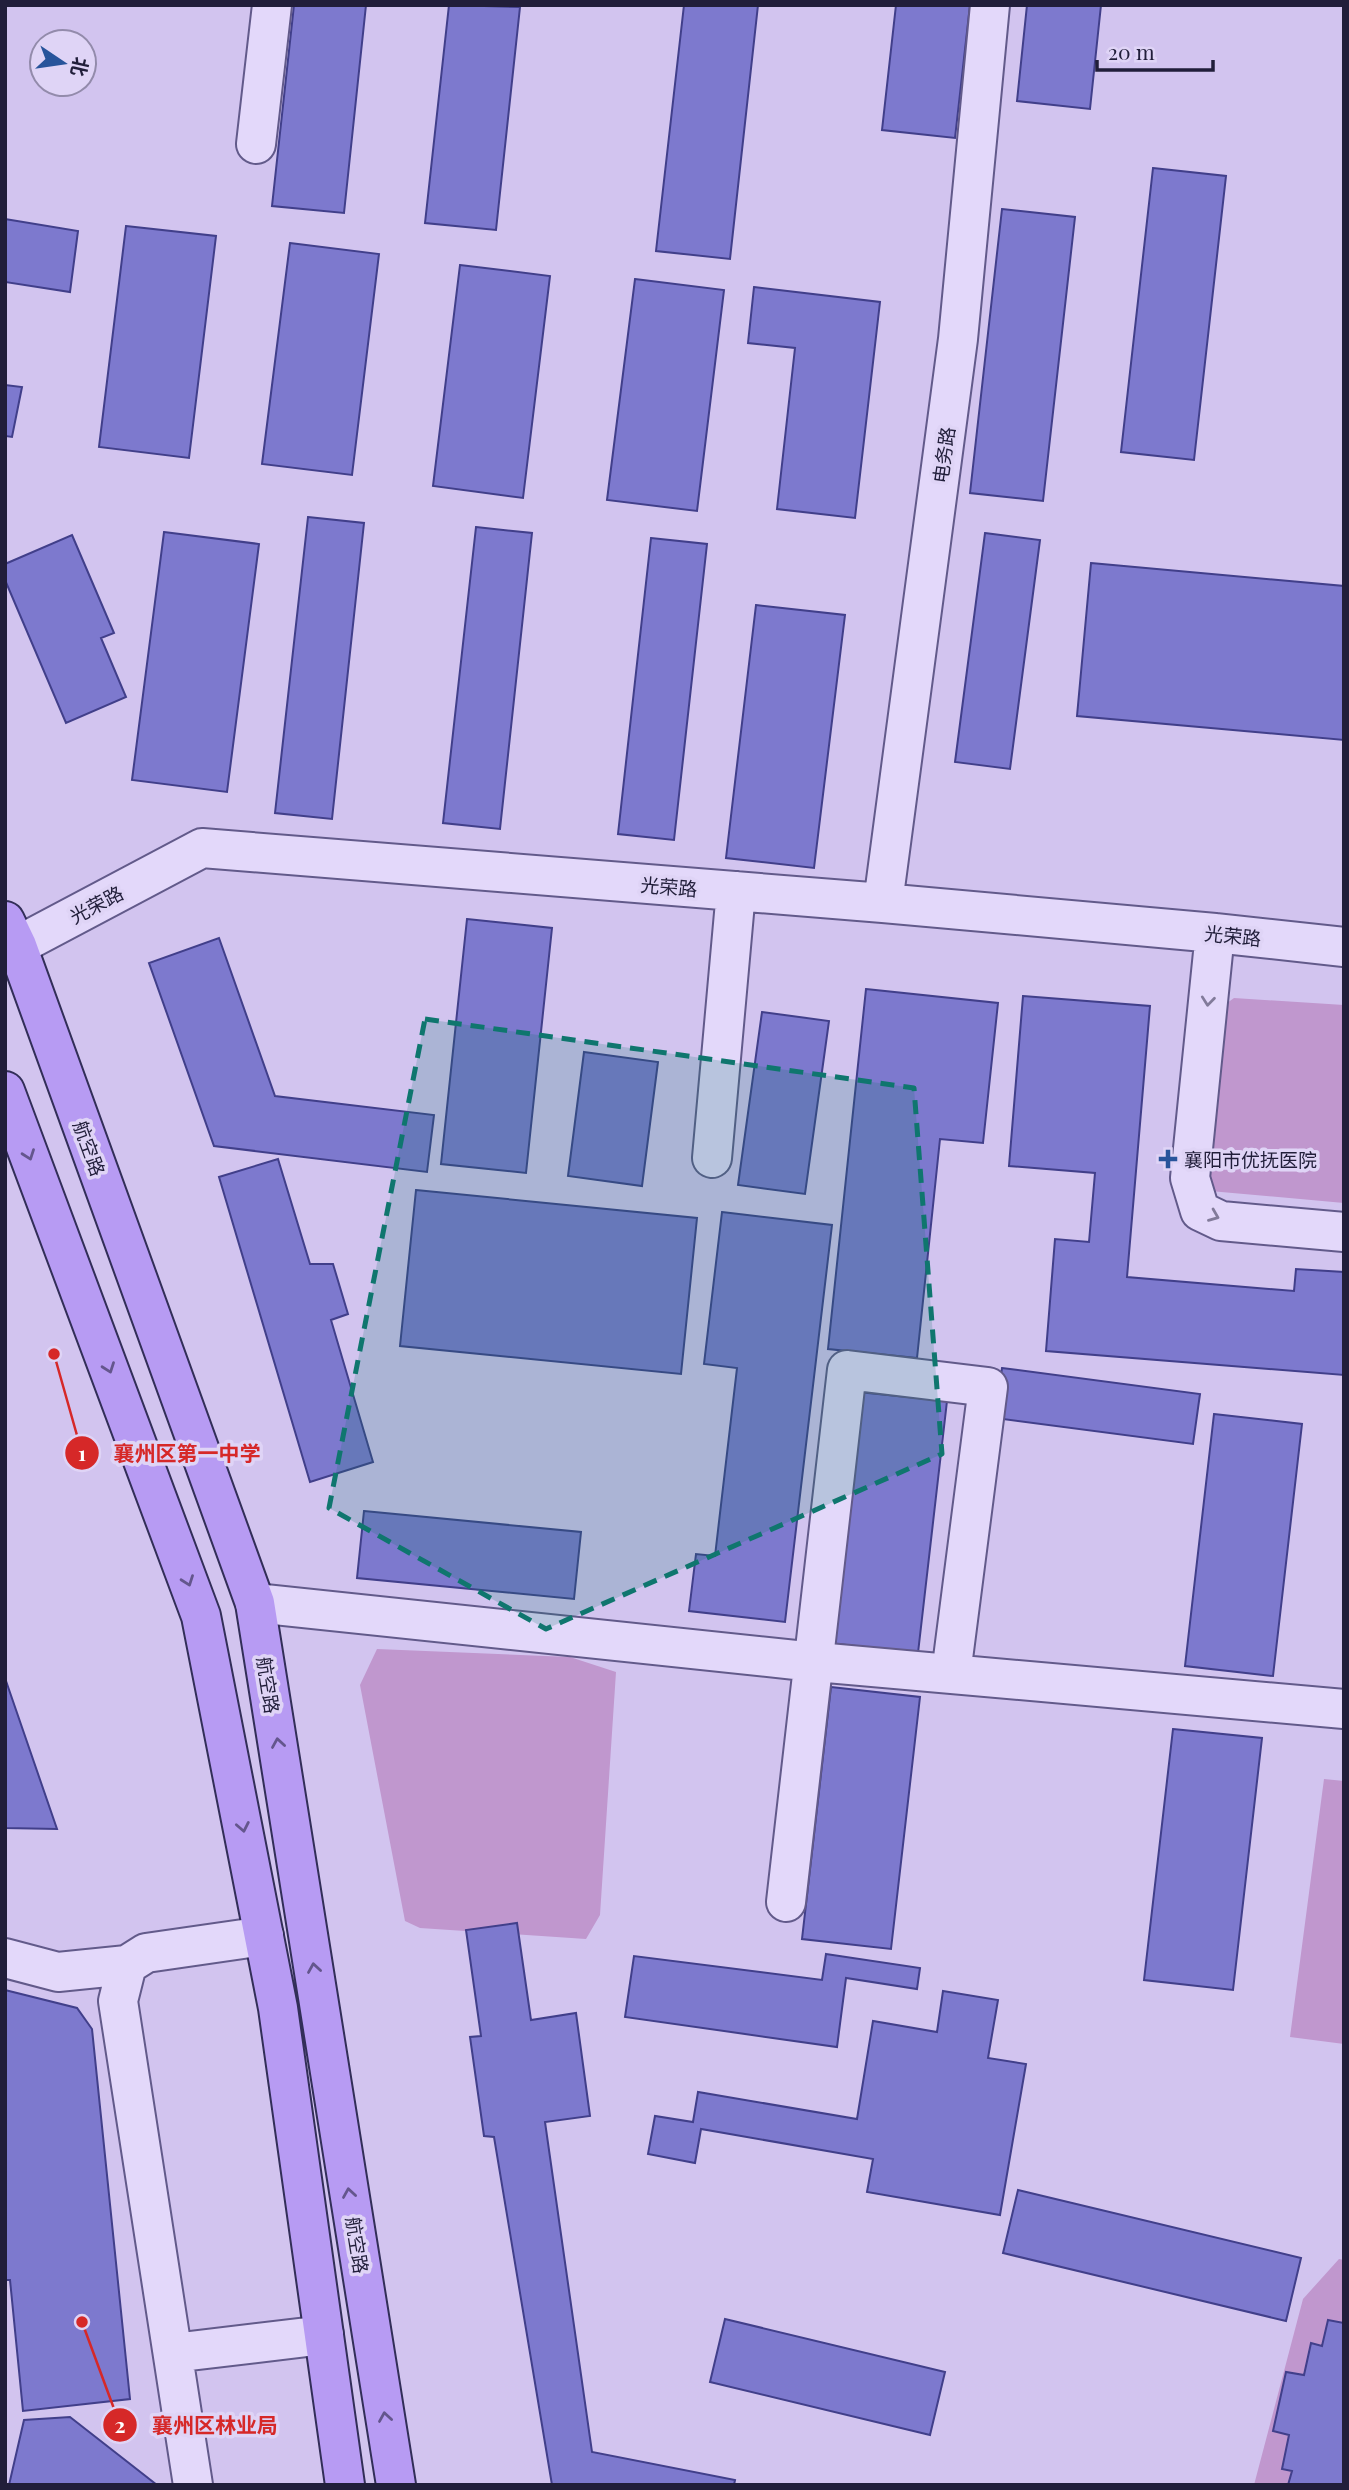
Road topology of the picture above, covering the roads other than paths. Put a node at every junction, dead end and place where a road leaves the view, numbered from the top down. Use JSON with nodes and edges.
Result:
{"nodes":[{"id":1,"x":272,"y":5,"type":"edge"},
{"id":2,"x":990,"y":5,"type":"edge"},
{"id":3,"x":256,"y":144,"type":"dead end"},
{"id":4,"x":736,"y":891,"type":"junction"},
{"id":5,"x":883,"y":903,"type":"junction"},
{"id":6,"x":1215,"y":933,"type":"junction"},
{"id":7,"x":11,"y":934,"type":"edge"},
{"id":8,"x":1344,"y":947,"type":"edge"},
{"id":9,"x":5,"y":1091,"type":"edge"},
{"id":10,"x":712,"y":1158,"type":"dead end"},
{"id":11,"x":1344,"y":1232,"type":"edge"},
{"id":12,"x":256,"y":1603,"type":"junction"},
{"id":13,"x":814,"y":1662,"type":"junction"},
{"id":14,"x":951,"y":1674,"type":"junction"},
{"id":15,"x":1344,"y":1709,"type":"edge"},
{"id":16,"x":786,"y":1902,"type":"dead end"},
{"id":17,"x":264,"y":1936,"type":"junction"},
{"id":18,"x":5,"y":1958,"type":"edge"},
{"id":19,"x":127,"y":1965,"type":"junction"},
{"id":20,"x":324,"y":2335,"type":"junction"},
{"id":21,"x":173,"y":2353,"type":"junction"},
{"id":22,"x":192,"y":2485,"type":"edge"},
{"id":23,"x":345,"y":2485,"type":"edge"},
{"id":24,"x":396,"y":2485,"type":"edge"}],
"edges":[{"from":1,"to":3,"type":"street"},
{"from":2,"to":5,"type":"street","name":"电务路"},
{"from":4,"to":5,"type":"street","name":"光荣路"},
{"from":4,"to":7,"type":"street","name":"光荣路"},
{"from":4,"to":10,"type":"street"},
{"from":5,"to":6,"type":"street","name":"光荣路"},
{"from":6,"to":8,"type":"street","name":"光荣路"},
{"from":6,"to":11,"type":"street","one_way":true},
{"from":7,"to":12,"type":"main road","name":"航空路"},
{"from":9,"to":17,"type":"main road","one_way":true},
{"from":12,"to":13,"type":"street"},
{"from":24,"to":12,"type":"main road","name":"航空路","one_way":true},
{"from":13,"to":14,"type":"street"},
{"from":13,"to":14,"type":"street"},
{"from":13,"to":16,"type":"street"},
{"from":14,"to":15,"type":"street"},
{"from":17,"to":19,"type":"street"},
{"from":17,"to":20,"type":"main road"},
{"from":18,"to":19,"type":"street"},
{"from":19,"to":21,"type":"street"},
{"from":20,"to":21,"type":"street"},
{"from":20,"to":23,"type":"main road"},
{"from":21,"to":22,"type":"street"}]}
